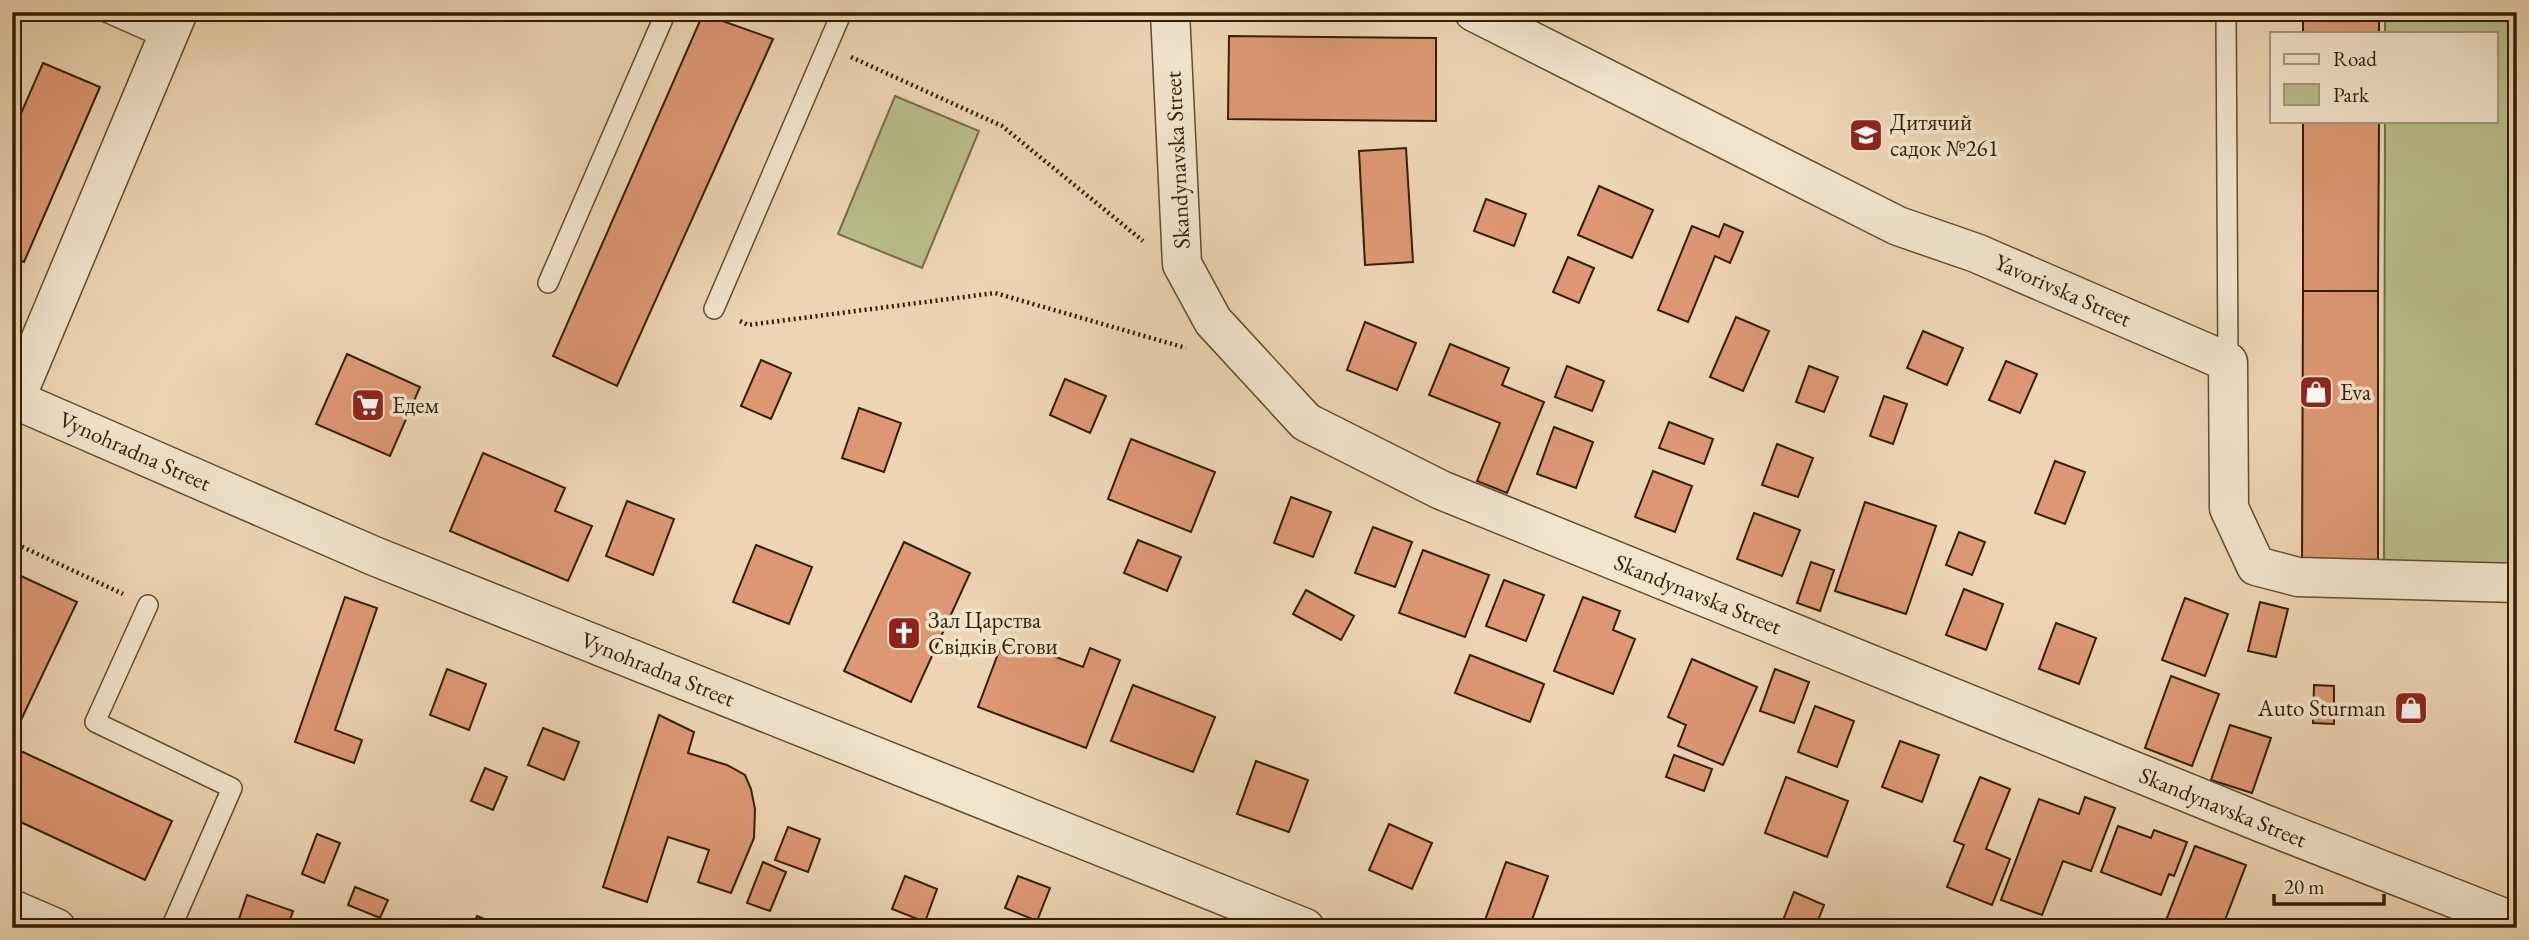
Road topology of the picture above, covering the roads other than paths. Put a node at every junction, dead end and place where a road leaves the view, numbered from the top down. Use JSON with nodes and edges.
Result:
{"nodes":[{"id":1,"x":106,"y":12,"type":"edge"},
{"id":2,"x":666,"y":12,"type":"edge"},
{"id":3,"x":842,"y":12,"type":"edge"},
{"id":4,"x":1170,"y":12,"type":"edge"},
{"id":5,"x":1474,"y":12,"type":"edge"},
{"id":6,"x":2226,"y":12,"type":"edge"},
{"id":7,"x":173,"y":26,"type":"edge"},
{"id":8,"x":548,"y":283,"type":"dead end"},
{"id":9,"x":714,"y":309,"type":"road end"},
{"id":10,"x":2228,"y":362,"type":"junction"},
{"id":11,"x":14,"y":403,"type":"edge"},
{"id":12,"x":2517,"y":583,"type":"edge"},
{"id":13,"x":148,"y":605,"type":"road end"},
{"id":14,"x":12,"y":909,"type":"edge"},
{"id":15,"x":2517,"y":923,"type":"edge"},
{"id":16,"x":56,"y":928,"type":"edge"},
{"id":17,"x":171,"y":928,"type":"edge"},
{"id":18,"x":1306,"y":928,"type":"edge"}],
"edges":[{"from":1,"to":7,"type":"lane"},
{"from":2,"to":8,"type":"lane"},
{"from":3,"to":9,"type":"lane"},
{"from":4,"to":15,"type":"street","name":"Skandynavska Street"},
{"from":5,"to":10,"type":"street","name":"Yavorivska Street"},
{"from":6,"to":10,"type":"lane"},
{"from":7,"to":11,"type":"street"},
{"from":10,"to":12,"type":"street"},
{"from":11,"to":18,"type":"street","name":"Vynohradna Street"},
{"from":13,"to":17,"type":"lane"},
{"from":14,"to":16,"type":"street"}]}
